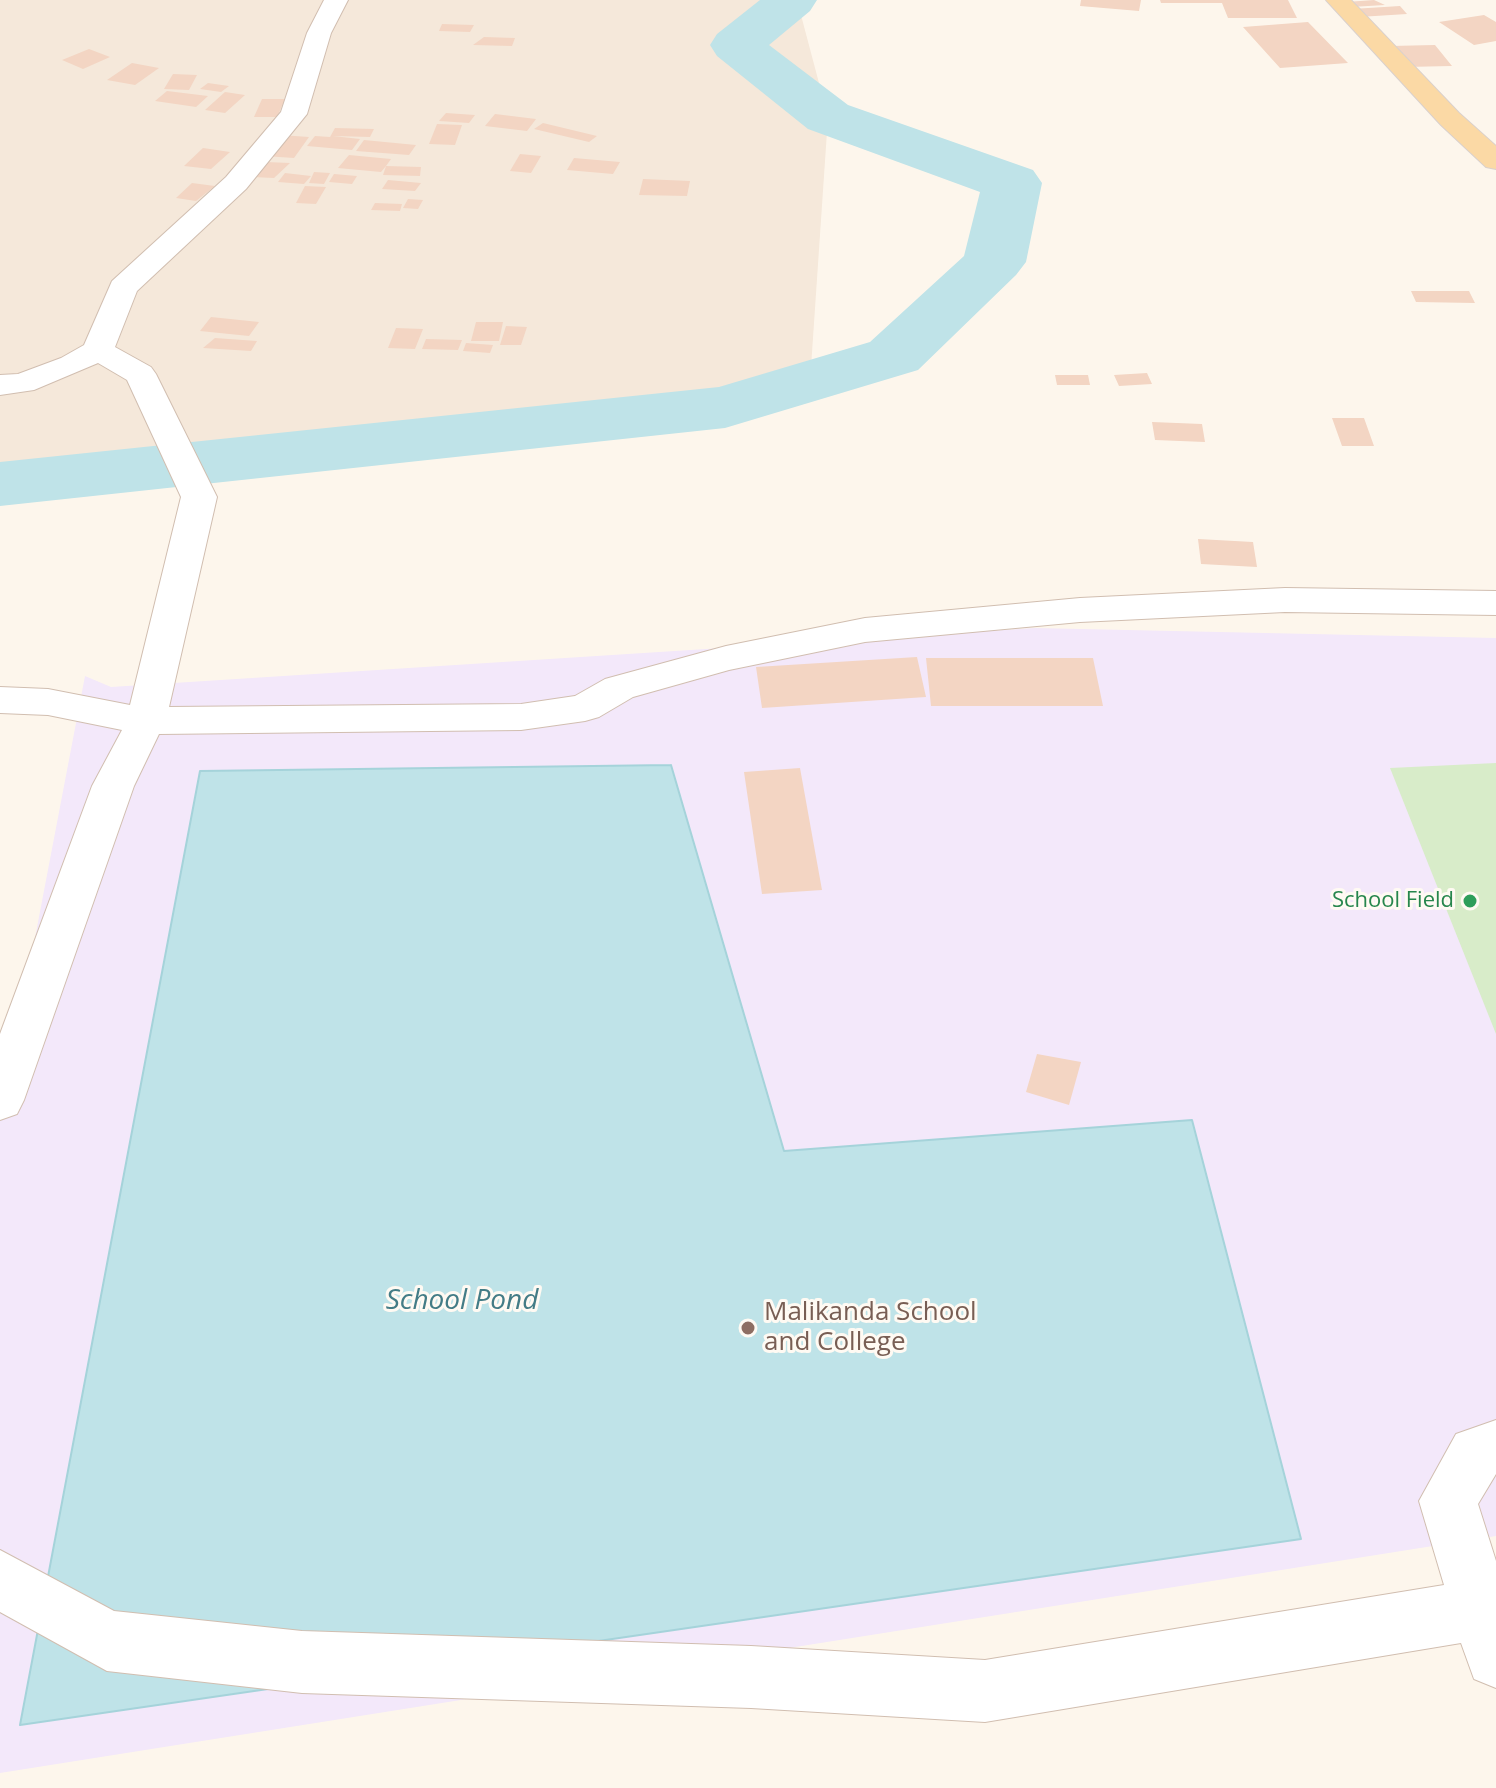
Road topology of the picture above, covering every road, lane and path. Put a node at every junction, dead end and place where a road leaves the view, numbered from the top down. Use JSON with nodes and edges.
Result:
{"nodes":[{"id":1,"x":336,"y":0,"type":"edge"},
{"id":2,"x":1338,"y":0,"type":"edge"},
{"id":3,"x":1496,"y":161,"type":"edge"},
{"id":4,"x":98,"y":350,"type":"junction"},
{"id":5,"x":0,"y":385,"type":"edge"},
{"id":6,"x":1496,"y":603,"type":"edge"},
{"id":7,"x":0,"y":700,"type":"edge"},
{"id":8,"x":146,"y":721,"type":"junction"},
{"id":9,"x":0,"y":1100,"type":"edge"},
{"id":10,"x":1496,"y":1447,"type":"edge"},
{"id":11,"x":0,"y":1579,"type":"edge"},
{"id":12,"x":1489,"y":1633,"type":"edge"}],
"edges":[{"from":1,"to":4,"type":"street"},
{"from":2,"to":3,"type":"main road"},
{"from":4,"to":5,"type":"street"},
{"from":4,"to":8,"type":"street"},
{"from":6,"to":8,"type":"street"},
{"from":7,"to":8,"type":"street"},
{"from":8,"to":9,"type":"street"},
{"from":10,"to":12,"type":"street"},
{"from":11,"to":12,"type":"street"}]}
